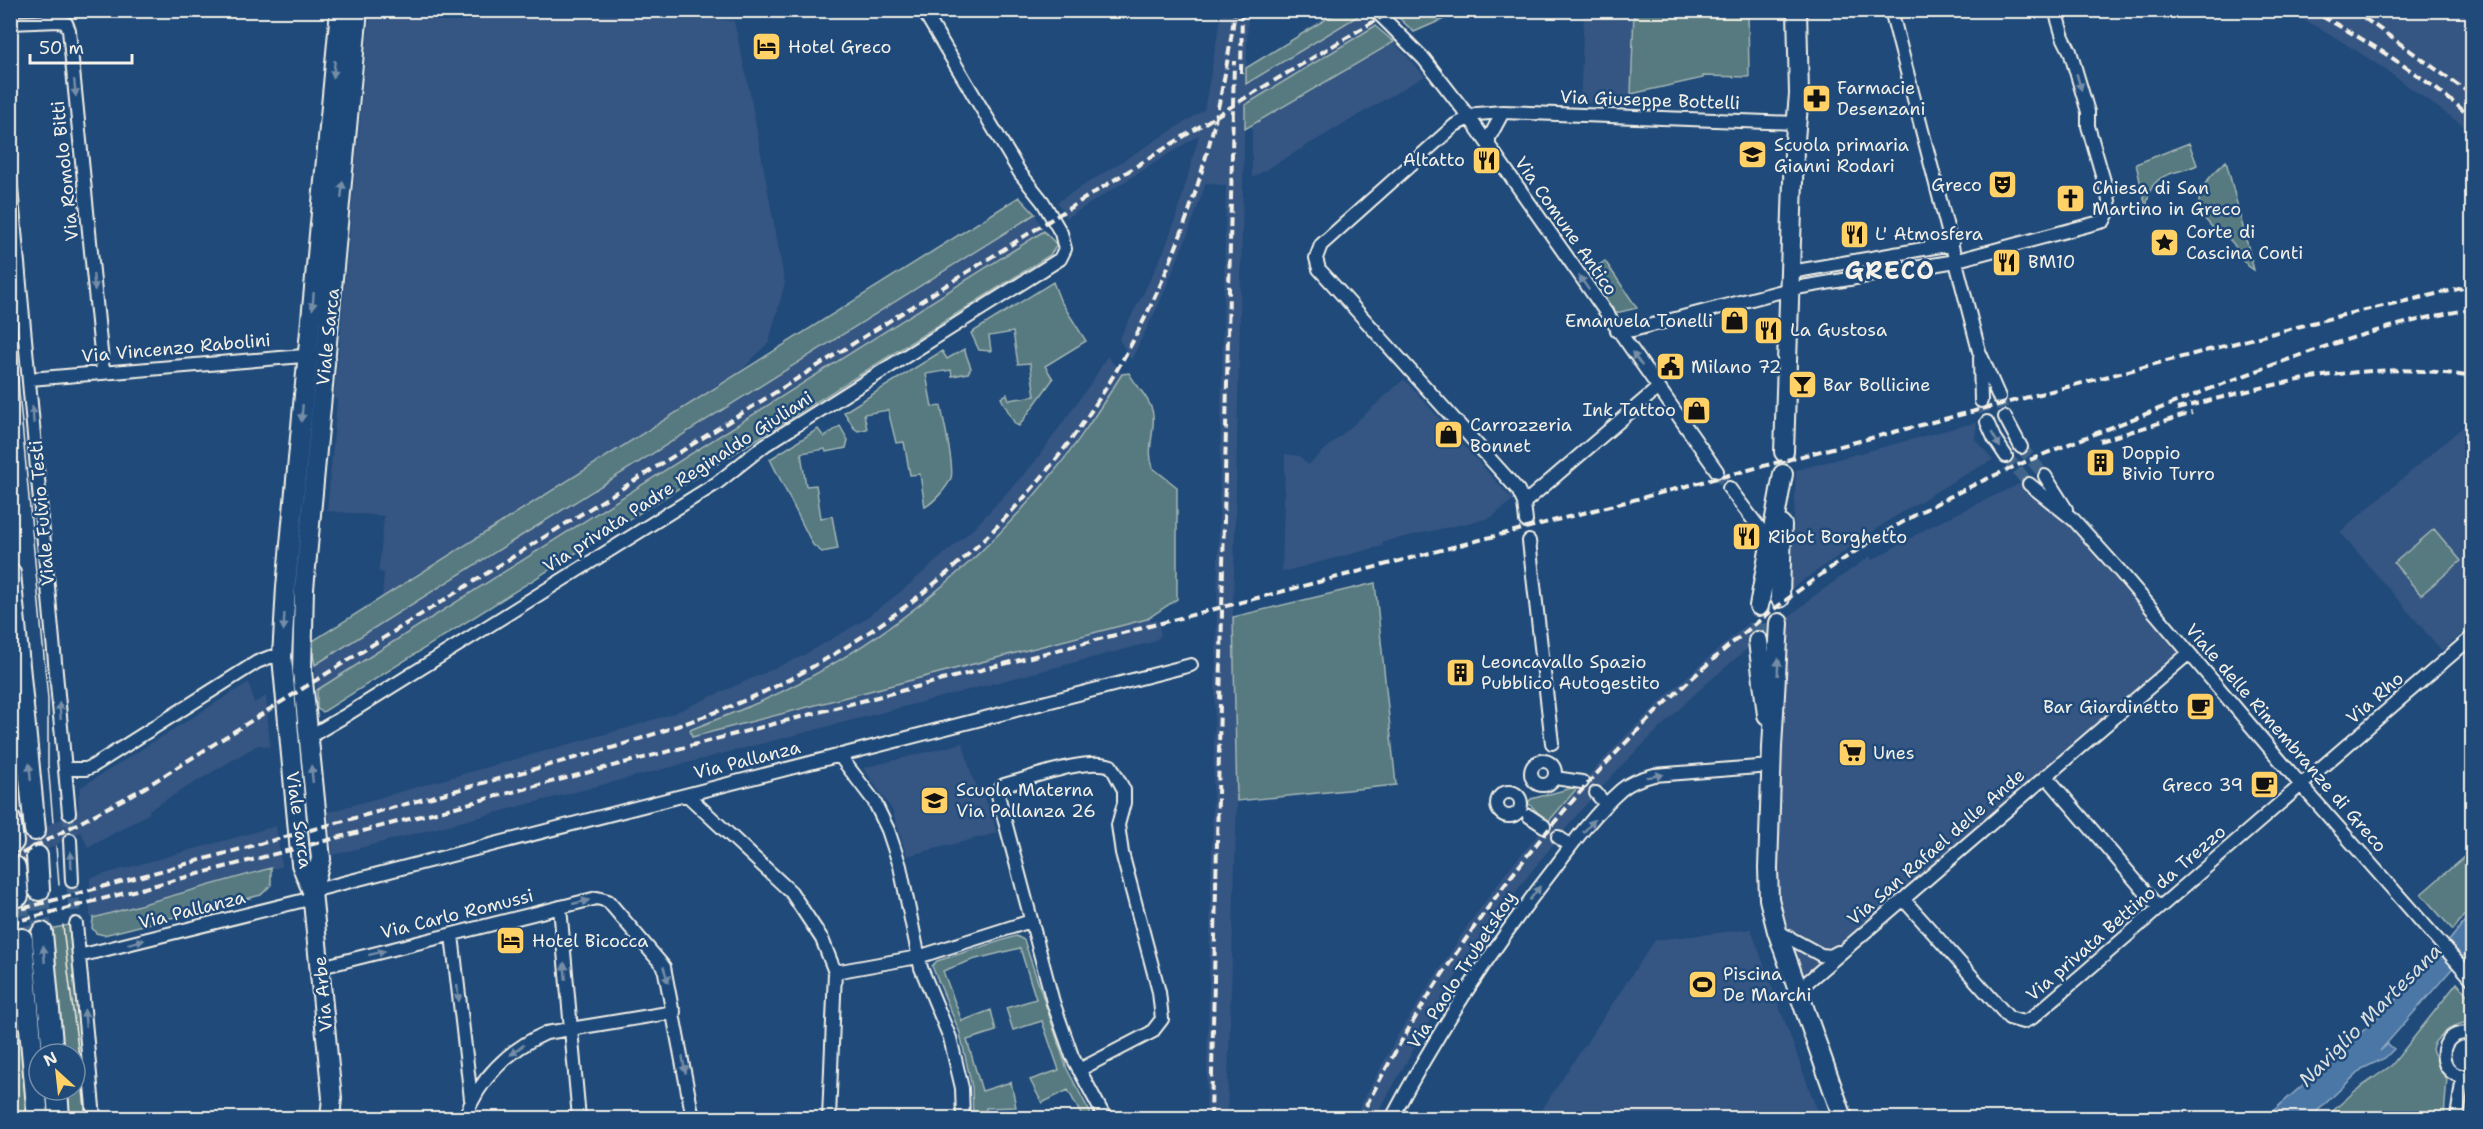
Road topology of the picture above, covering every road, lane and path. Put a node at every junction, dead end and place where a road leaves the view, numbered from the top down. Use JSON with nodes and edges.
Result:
{"nodes":[{"id":1,"x":340,"y":10,"type":"edge"},
{"id":2,"x":358,"y":10,"type":"edge"},
{"id":3,"x":923,"y":10,"type":"edge"},
{"id":4,"x":1375,"y":10,"type":"edge"},
{"id":5,"x":1797,"y":10,"type":"edge"},
{"id":6,"x":1891,"y":10,"type":"edge"},
{"id":7,"x":2055,"y":10,"type":"edge"},
{"id":8,"x":10,"y":23,"type":"edge"},
{"id":9,"x":1503,"y":112,"type":"junction"},
{"id":10,"x":1468,"y":117,"type":"junction"},
{"id":11,"x":1796,"y":123,"type":"junction"},
{"id":12,"x":1489,"y":147,"type":"junction"},
{"id":13,"x":10,"y":177,"type":"edge"},
{"id":14,"x":1952,"y":244,"type":"junction"},
{"id":15,"x":1956,"y":260,"type":"junction"},
{"id":16,"x":1791,"y":280,"type":"junction"},
{"id":17,"x":1617,"y":331,"type":"junction"},
{"id":18,"x":1979,"y":351,"type":"junction"},
{"id":19,"x":326,"y":354,"type":"junction"},
{"id":20,"x":307,"y":355,"type":"junction"},
{"id":21,"x":103,"y":372,"type":"junction"},
{"id":22,"x":30,"y":380,"type":"junction"},
{"id":23,"x":1658,"y":388,"type":"junction"},
{"id":24,"x":1999,"y":397,"type":"tunnel mouth"},
{"id":25,"x":1981,"y":401,"type":"tunnel mouth"},
{"id":26,"x":2005,"y":417,"type":"tunnel mouth"},
{"id":27,"x":1987,"y":422,"type":"tunnel mouth"},
{"id":28,"x":2021,"y":447,"type":"tunnel mouth"},
{"id":29,"x":1784,"y":452,"type":"dead end"},
{"id":30,"x":2006,"y":456,"type":"tunnel mouth"},
{"id":31,"x":1716,"y":471,"type":"tunnel mouth"},
{"id":32,"x":2045,"y":476,"type":"tunnel mouth"},
{"id":33,"x":2029,"y":484,"type":"tunnel mouth"},
{"id":34,"x":1729,"y":488,"type":"tunnel mouth"},
{"id":35,"x":1524,"y":503,"type":"junction"},
{"id":36,"x":2074,"y":520,"type":"junction"},
{"id":37,"x":1526,"y":521,"type":"dead end"},
{"id":38,"x":1529,"y":541,"type":"dead end"},
{"id":39,"x":1770,"y":543,"type":"junction"},
{"id":40,"x":1782,"y":559,"type":"junction"},
{"id":41,"x":10,"y":573,"type":"edge"},
{"id":42,"x":1780,"y":598,"type":"tunnel mouth"},
{"id":43,"x":1759,"y":606,"type":"tunnel mouth"},
{"id":44,"x":1779,"y":623,"type":"dead end"},
{"id":45,"x":2472,"y":637,"type":"edge"},
{"id":46,"x":1758,"y":641,"type":"tunnel mouth"},
{"id":47,"x":2188,"y":654,"type":"junction"},
{"id":48,"x":282,"y":657,"type":"junction"},
{"id":49,"x":1191,"y":665,"type":"dead end"},
{"id":50,"x":308,"y":735,"type":"junction"},
{"id":51,"x":1552,"y":743,"type":"junction"},
{"id":52,"x":1772,"y":747,"type":"junction"},
{"id":53,"x":839,"y":755,"type":"junction"},
{"id":54,"x":1542,"y":761,"type":"junction"},
{"id":55,"x":1772,"y":766,"type":"junction"},
{"id":56,"x":65,"y":769,"type":"junction"},
{"id":57,"x":1555,"y":773,"type":"junction"},
{"id":58,"x":2046,"y":776,"type":"junction"},
{"id":59,"x":1534,"y":780,"type":"junction"},
{"id":60,"x":1582,"y":782,"type":"dead end"},
{"id":61,"x":2301,"y":785,"type":"junction"},
{"id":62,"x":1596,"y":793,"type":"dead end"},
{"id":63,"x":687,"y":795,"type":"junction"},
{"id":64,"x":1606,"y":805,"type":"junction"},
{"id":65,"x":69,"y":813,"type":"tunnel mouth"},
{"id":66,"x":10,"y":820,"type":"edge"},
{"id":67,"x":1544,"y":826,"type":"dead end"},
{"id":68,"x":35,"y":831,"type":"dead end"},
{"id":69,"x":1558,"y":837,"type":"dead end"},
{"id":70,"x":70,"y":840,"type":"tunnel mouth"},
{"id":71,"x":13,"y":842,"type":"dead end"},
{"id":72,"x":1571,"y":846,"type":"junction"},
{"id":73,"x":37,"y":856,"type":"dead end"},
{"id":74,"x":15,"y":867,"type":"dead end"},
{"id":75,"x":72,"y":881,"type":"tunnel mouth"},
{"id":76,"x":39,"y":890,"type":"tunnel mouth"},
{"id":77,"x":312,"y":895,"type":"junction"},
{"id":78,"x":18,"y":896,"type":"tunnel mouth"},
{"id":79,"x":1903,"y":899,"type":"junction"},
{"id":80,"x":560,"y":907,"type":"junction"},
{"id":81,"x":2159,"y":908,"type":"junction"},
{"id":82,"x":1031,"y":921,"type":"junction"},
{"id":83,"x":76,"y":924,"type":"tunnel mouth"},
{"id":84,"x":1778,"y":932,"type":"junction"},
{"id":85,"x":42,"y":933,"type":"tunnel mouth"},
{"id":86,"x":452,"y":935,"type":"junction"},
{"id":87,"x":22,"y":939,"type":"tunnel mouth"},
{"id":88,"x":1849,"y":945,"type":"junction"},
{"id":89,"x":79,"y":956,"type":"junction"},
{"id":90,"x":918,"y":957,"type":"junction"},
{"id":91,"x":321,"y":967,"type":"junction"},
{"id":92,"x":835,"y":972,"type":"junction"},
{"id":93,"x":2472,"y":979,"type":"edge"},
{"id":94,"x":1798,"y":990,"type":"junction"},
{"id":95,"x":674,"y":1012,"type":"junction"},
{"id":96,"x":571,"y":1029,"type":"junction"},
{"id":97,"x":2472,"y":1034,"type":"edge"},
{"id":98,"x":52,"y":1042,"type":"edge"},
{"id":99,"x":1079,"y":1070,"type":"junction"},
{"id":100,"x":2468,"y":1076,"type":"edge"},
{"id":101,"x":332,"y":1098,"type":"junction"},
{"id":102,"x":471,"y":1099,"type":"junction"},
{"id":103,"x":58,"y":1102,"type":"edge"},
{"id":104,"x":38,"y":1119,"type":"edge"},
{"id":105,"x":59,"y":1119,"type":"edge"},
{"id":106,"x":94,"y":1119,"type":"edge"},
{"id":107,"x":330,"y":1119,"type":"edge"},
{"id":108,"x":336,"y":1119,"type":"edge"},
{"id":109,"x":465,"y":1119,"type":"edge"},
{"id":110,"x":579,"y":1119,"type":"edge"},
{"id":111,"x":693,"y":1119,"type":"edge"},
{"id":112,"x":829,"y":1119,"type":"edge"},
{"id":113,"x":963,"y":1119,"type":"edge"},
{"id":114,"x":1105,"y":1119,"type":"edge"},
{"id":115,"x":1392,"y":1119,"type":"edge"},
{"id":116,"x":1843,"y":1119,"type":"edge"},
{"id":117,"x":2457,"y":1119,"type":"edge"}],
"edges":[{"from":1,"to":20,"type":"street","name":"Viale Sarca","one_way":true},
{"from":19,"to":2,"type":"street","name":"Viale Sarca","one_way":true},
{"from":3,"to":50,"type":"street","name":"Via privata Padre Reginaldo Giuliani"},
{"from":4,"to":10,"type":"street","name":"Via Comune Antico"},
{"from":5,"to":11,"type":"street"},
{"from":6,"to":14,"type":"street"},
{"from":7,"to":15,"type":"street","one_way":true},
{"from":8,"to":21,"type":"street","name":"Via Romolo Bitti","one_way":true},
{"from":9,"to":10,"type":"street","name":"Via Giuseppe Bottelli"},
{"from":9,"to":11,"type":"street","name":"Via Giuseppe Bottelli"},
{"from":9,"to":12,"type":"street"},
{"from":10,"to":12,"type":"street","name":"Via Comune Antico"},
{"from":10,"to":35,"type":"street"},
{"from":11,"to":16,"type":"street"},
{"from":17,"to":12,"type":"street","name":"Via Comune Antico","one_way":true},
{"from":13,"to":22,"type":"street","name":"Viale Fulvio Testi"},
{"from":14,"to":15,"type":"street"},
{"from":14,"to":16,"type":"street"},
{"from":15,"to":16,"type":"street"},
{"from":15,"to":18,"type":"street"},
{"from":16,"to":17,"type":"street"},
{"from":16,"to":29,"type":"street"},
{"from":23,"to":17,"type":"street","name":"Via Comune Antico","one_way":true},
{"from":18,"to":24,"type":"street"},
{"from":18,"to":25,"type":"street"},
{"from":19,"to":20,"type":"street","name":"Via Vincenzo Rabolini"},
{"from":19,"to":50,"type":"street","name":"Viale Sarca"},
{"from":20,"to":21,"type":"street","name":"Via Vincenzo Rabolini"},
{"from":20,"to":48,"type":"street","name":"Viale Sarca","one_way":true},
{"from":21,"to":22,"type":"street","name":"Via Vincenzo Rabolini"},
{"from":56,"to":22,"type":"street","name":"Viale Fulvio Testi","one_way":true},
{"from":23,"to":31,"type":"street","name":"Via Comune Antico"},
{"from":23,"to":35,"type":"street"},
{"from":26,"to":28,"type":"street"},
{"from":27,"to":30,"type":"street","one_way":true},
{"from":32,"to":36,"type":"street","name":"Viale delle Rimembranze di Greco"},
{"from":33,"to":36,"type":"street","name":"Viale delle Rimembranze di Greco"},
{"from":34,"to":39,"type":"street"},
{"from":35,"to":37,"type":"street"},
{"from":36,"to":47,"type":"street","name":"Viale delle Rimembranze di Greco"},
{"from":38,"to":51,"type":"street"},
{"from":39,"to":40,"type":"street"},
{"from":39,"to":40,"type":"street"},
{"from":39,"to":43,"type":"street"},
{"from":40,"to":42,"type":"street"},
{"from":68,"to":41,"type":"main road","name":"Viale Fulvio Testi","one_way":true},
{"from":52,"to":44,"type":"street","one_way":true},
{"from":45,"to":61,"type":"street","name":"Via Rho"},
{"from":46,"to":52,"type":"street"},
{"from":47,"to":58,"type":"street","name":"Via San Rafael delle Ande"},
{"from":47,"to":61,"type":"street","name":"Viale delle Rimembranze di Greco"},
{"from":48,"to":56,"type":"street"},
{"from":48,"to":77,"type":"street","name":"Viale Sarca"},
{"from":49,"to":53,"type":"street","name":"Via Pallanza"},
{"from":77,"to":50,"type":"street","name":"Viale Sarca","one_way":true},
{"from":51,"to":54,"type":"street"},
{"from":51,"to":57,"type":"street"},
{"from":52,"to":55,"type":"street"},
{"from":53,"to":63,"type":"street","name":"Via Pallanza"},
{"from":53,"to":90,"type":"street"},
{"from":54,"to":57,"type":"street"},
{"from":54,"to":59,"type":"street"},
{"from":64,"to":55,"type":"street","name":"Via Paolo Trubetskoy","one_way":true},
{"from":55,"to":84,"type":"street"},
{"from":56,"to":65,"type":"street","name":"Viale Fulvio Testi"},
{"from":57,"to":59,"type":"street"},
{"from":57,"to":60,"type":"street"},
{"from":58,"to":79,"type":"street","name":"Via San Rafael delle Ande"},
{"from":58,"to":81,"type":"street","name":"Via San Rafael delle Ande"},
{"from":59,"to":67,"type":"street"},
{"from":61,"to":81,"type":"street","name":"Via privata Bettino da Trezzo"},
{"from":61,"to":93,"type":"street","name":"Viale delle Rimembranze di Greco"},
{"from":62,"to":64,"type":"street"},
{"from":63,"to":77,"type":"street","name":"Via Pallanza"},
{"from":63,"to":92,"type":"street"},
{"from":72,"to":64,"type":"street","name":"Via Paolo Trubetskoy","one_way":true},
{"from":66,"to":71,"type":"main road"},
{"from":69,"to":72,"type":"street"},
{"from":75,"to":70,"type":"street","one_way":true},
{"from":115,"to":72,"type":"street","name":"Via Paolo Trubetskoy","one_way":true},
{"from":73,"to":76,"type":"main road"},
{"from":74,"to":78,"type":"main road"},
{"from":89,"to":77,"type":"street","name":"Via Pallanza","one_way":true},
{"from":77,"to":91,"type":"street","name":"Via Arbe"},
{"from":79,"to":81,"type":"street","name":"Via privata Bettino da Trezzo"},
{"from":79,"to":88,"type":"street","name":"Via San Rafael delle Ande"},
{"from":80,"to":86,"type":"street","name":"Via Carlo Romussi"},
{"from":80,"to":95,"type":"street","name":"Via Carlo Romussi","one_way":true},
{"from":96,"to":80,"type":"street","one_way":true},
{"from":82,"to":90,"type":"street"},
{"from":82,"to":99,"type":"street"},
{"from":82,"to":99,"type":"street"},
{"from":83,"to":89,"type":"street"},
{"from":84,"to":88,"type":"street","name":"Via San Rafael delle Ande"},
{"from":84,"to":94,"type":"street"},
{"from":98,"to":85,"type":"main road","one_way":true},
{"from":91,"to":86,"type":"street","name":"Via Carlo Romussi","one_way":true},
{"from":86,"to":102,"type":"street","one_way":true},
{"from":87,"to":104,"type":"main road"},
{"from":88,"to":94,"type":"street","name":"Via San Rafael delle Ande"},
{"from":106,"to":89,"type":"street","one_way":true},
{"from":90,"to":92,"type":"street"},
{"from":90,"to":113,"type":"street"},
{"from":91,"to":101,"type":"street","name":"Via Arbe"},
{"from":92,"to":112,"type":"street"},
{"from":94,"to":116,"type":"street"},
{"from":95,"to":96,"type":"street"},
{"from":95,"to":111,"type":"street","one_way":true},
{"from":96,"to":102,"type":"street","one_way":true},
{"from":96,"to":110,"type":"street"},
{"from":97,"to":100,"type":"street"},
{"from":99,"to":114,"type":"street"},
{"from":100,"to":117,"type":"street"},
{"from":101,"to":107,"type":"street","name":"Via Arbe"},
{"from":101,"to":108,"type":"street","name":"Via Arbe"},
{"from":102,"to":109,"type":"street"},
{"from":103,"to":105,"type":"main road"}]}
